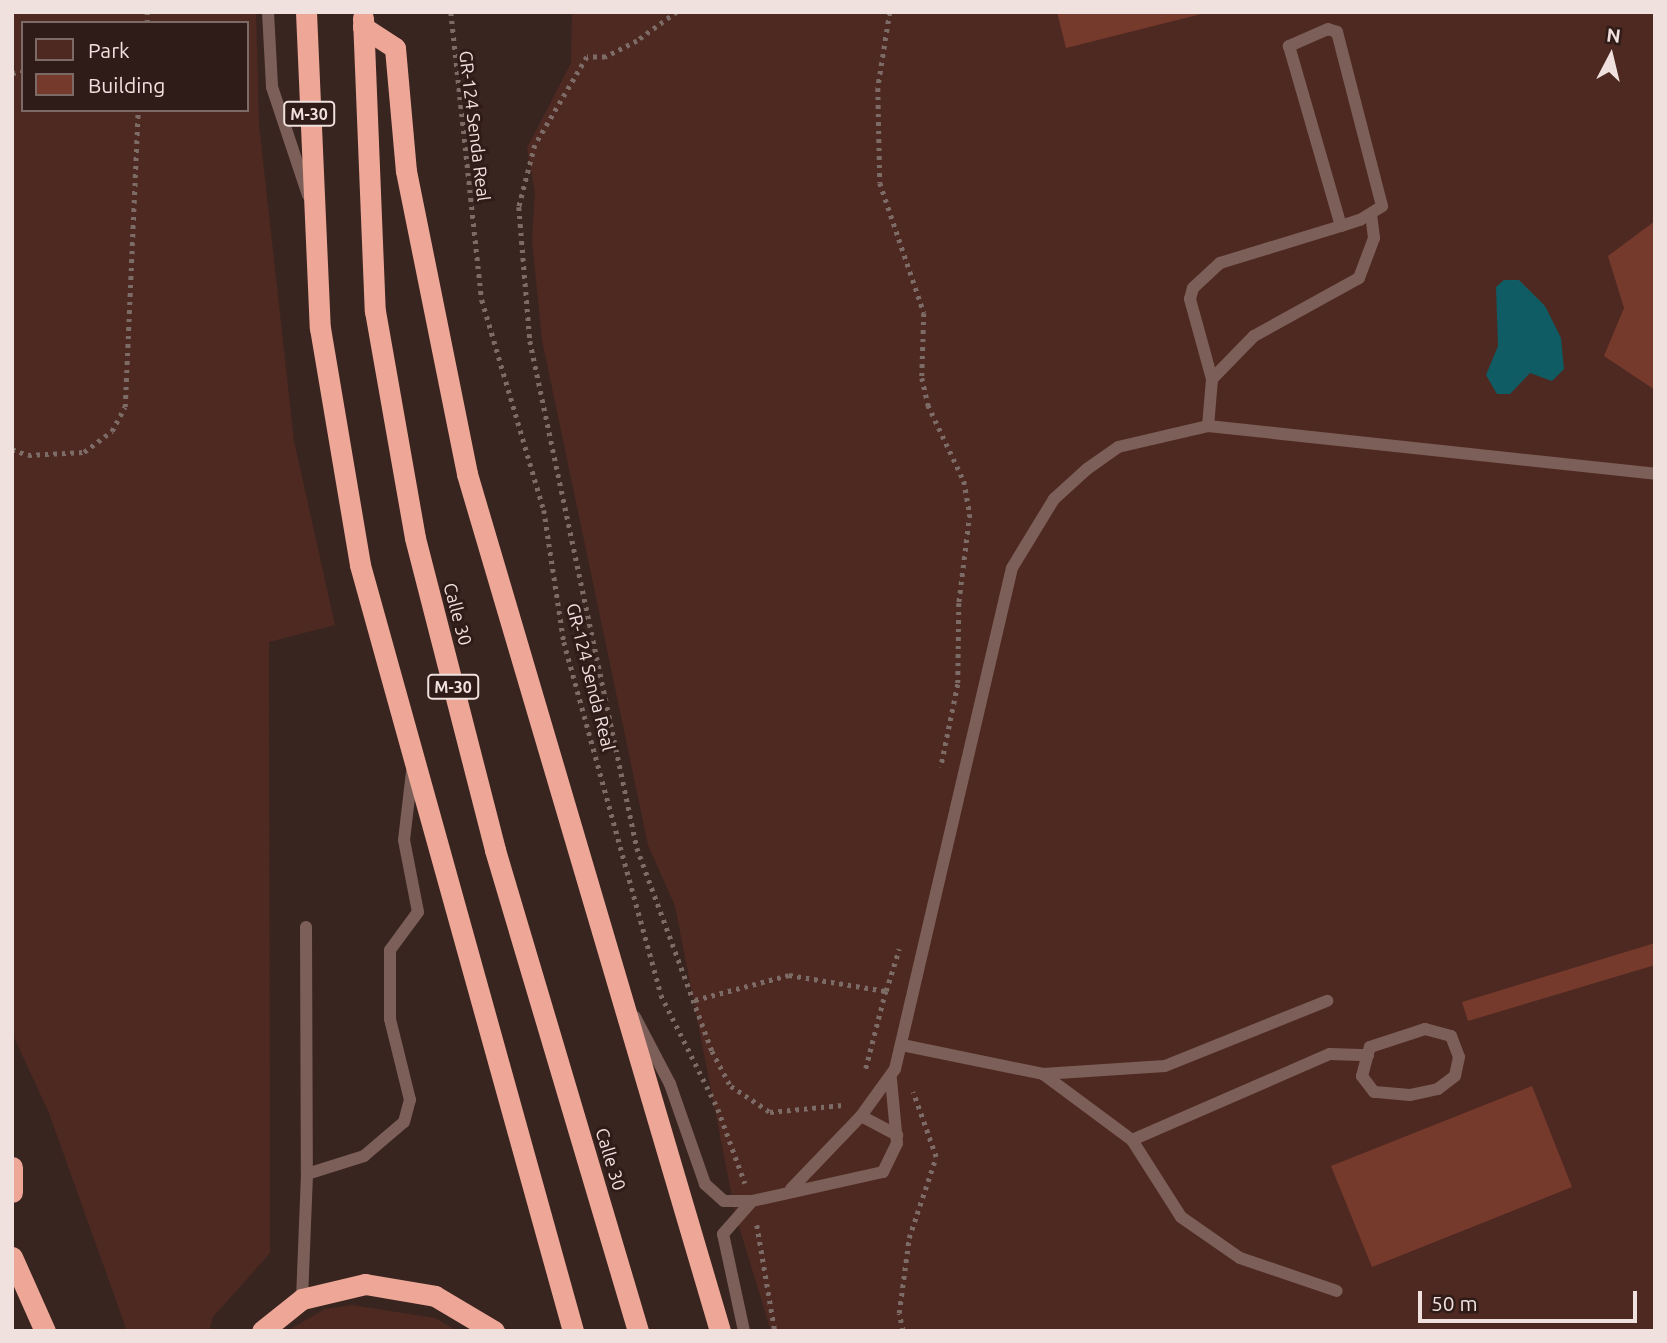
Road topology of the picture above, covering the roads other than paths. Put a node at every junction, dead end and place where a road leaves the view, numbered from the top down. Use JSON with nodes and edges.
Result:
{"nodes":[{"id":1,"x":268,"y":12,"type":"edge"},
{"id":2,"x":306,"y":12,"type":"edge"},
{"id":3,"x":366,"y":17,"type":"edge"},
{"id":4,"x":1371,"y":215,"type":"junction"},
{"id":5,"x":315,"y":216,"type":"junction"},
{"id":6,"x":1340,"y":226,"type":"junction"},
{"id":7,"x":1212,"y":379,"type":"junction"},
{"id":8,"x":1208,"y":426,"type":"junction"},
{"id":9,"x":1655,"y":474,"type":"edge"},
{"id":10,"x":413,"y":765,"type":"junction"},
{"id":11,"x":306,"y":927,"type":"dead end"},
{"id":12,"x":609,"y":967,"type":"junction"},
{"id":13,"x":1327,"y":1001,"type":"dead end"},
{"id":14,"x":902,"y":1045,"type":"junction"},
{"id":15,"x":1368,"y":1055,"type":"junction"},
{"id":16,"x":893,"y":1074,"type":"junction"},
{"id":17,"x":1043,"y":1074,"type":"junction"},
{"id":18,"x":861,"y":1116,"type":"junction"},
{"id":19,"x":897,"y":1135,"type":"junction"},
{"id":20,"x":1132,"y":1140,"type":"junction"},
{"id":21,"x":12,"y":1167,"type":"edge"},
{"id":22,"x":307,"y":1174,"type":"junction"},
{"id":23,"x":791,"y":1189,"type":"junction"},
{"id":24,"x":12,"y":1192,"type":"edge"},
{"id":25,"x":752,"y":1201,"type":"junction"},
{"id":26,"x":12,"y":1257,"type":"edge"},
{"id":27,"x":1338,"y":1290,"type":"dead end"},
{"id":28,"x":302,"y":1299,"type":"junction"},
{"id":29,"x":44,"y":1327,"type":"edge"},
{"id":30,"x":262,"y":1331,"type":"edge"},
{"id":31,"x":494,"y":1331,"type":"edge"},
{"id":32,"x":573,"y":1331,"type":"edge"},
{"id":33,"x":638,"y":1331,"type":"edge"},
{"id":34,"x":720,"y":1331,"type":"edge"},
{"id":35,"x":744,"y":1331,"type":"edge"}],
"edges":[{"from":1,"to":5,"type":"lane"},
{"from":2,"to":5,"type":"highway","number":"M-30"},
{"from":3,"to":12,"type":"highway"},
{"from":3,"to":33,"type":"highway","name":"Calle 30","number":"M-30"},
{"from":4,"to":6,"type":"lane"},
{"from":4,"to":6,"type":"lane"},
{"from":4,"to":7,"type":"lane"},
{"from":5,"to":10,"type":"highway","number":"M-30"},
{"from":6,"to":7,"type":"lane"},
{"from":7,"to":8,"type":"lane"},
{"from":8,"to":9,"type":"lane"},
{"from":8,"to":14,"type":"lane"},
{"from":10,"to":22,"type":"lane"},
{"from":10,"to":32,"type":"highway","number":"M-30"},
{"from":11,"to":22,"type":"lane"},
{"from":12,"to":25,"type":"lane"},
{"from":12,"to":34,"type":"highway"},
{"from":13,"to":17,"type":"lane"},
{"from":14,"to":16,"type":"lane"},
{"from":14,"to":17,"type":"lane"},
{"from":15,"to":15,"type":"lane"},
{"from":15,"to":20,"type":"lane"},
{"from":16,"to":18,"type":"lane"},
{"from":16,"to":19,"type":"lane"},
{"from":17,"to":20,"type":"lane"},
{"from":18,"to":19,"type":"lane"},
{"from":18,"to":23,"type":"lane"},
{"from":19,"to":23,"type":"lane"},
{"from":20,"to":27,"type":"lane"},
{"from":21,"to":24,"type":"highway"},
{"from":22,"to":28,"type":"lane"},
{"from":23,"to":25,"type":"lane"},
{"from":25,"to":35,"type":"lane"},
{"from":26,"to":29,"type":"highway"},
{"from":28,"to":30,"type":"highway"},
{"from":28,"to":31,"type":"highway"}]}
